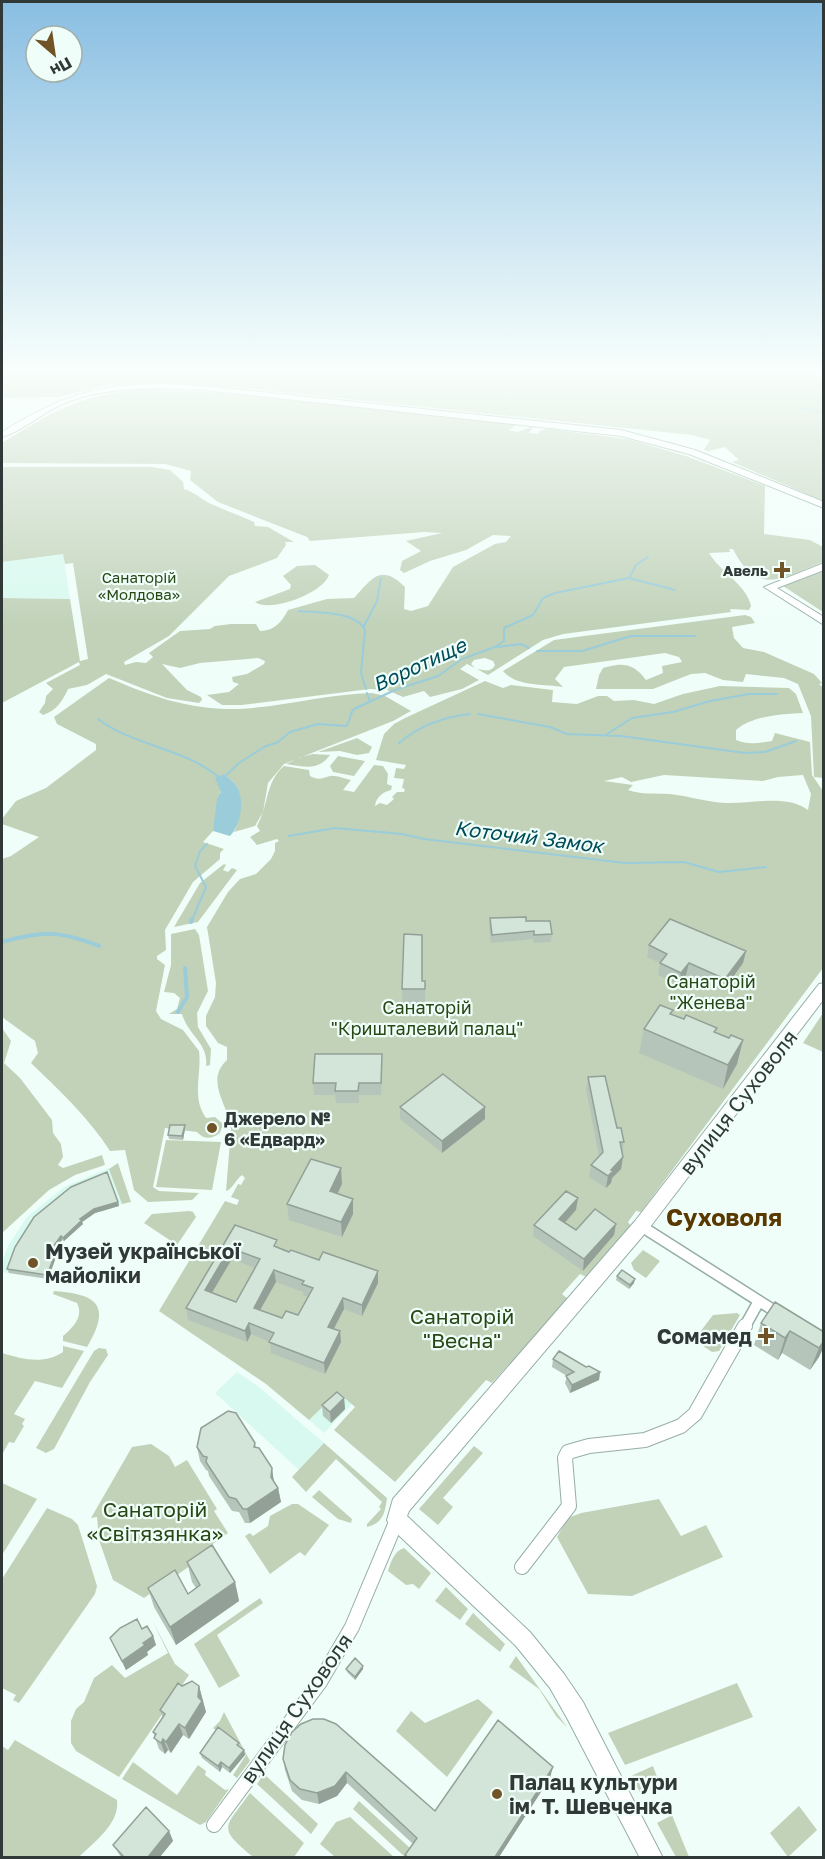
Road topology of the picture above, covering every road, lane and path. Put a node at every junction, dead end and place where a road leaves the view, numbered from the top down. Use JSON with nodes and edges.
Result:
{"nodes":[{"id":1,"x":699,"y":455,"type":"edge"},
{"id":2,"x":824,"y":505,"type":"edge"},
{"id":3,"x":824,"y":566,"type":"edge"},
{"id":4,"x":824,"y":622,"type":"edge"},
{"id":5,"x":824,"y":988,"type":"edge"},
{"id":6,"x":641,"y":1226,"type":"junction"},
{"id":7,"x":759,"y":1301,"type":"junction"},
{"id":8,"x":790,"y":1321,"type":"edge"},
{"id":9,"x":397,"y":1520,"type":"junction"},
{"id":10,"x":522,"y":1567,"type":"dead end"},
{"id":11,"x":214,"y":1825,"type":"dead end"},
{"id":12,"x":652,"y":1857,"type":"edge"}],
"edges":[{"from":1,"to":2,"type":"street"},
{"from":3,"to":4,"type":"street"},
{"from":5,"to":6,"type":"street","name":"вулиця Суховоля"},
{"from":6,"to":7,"type":"street"},
{"from":6,"to":9,"type":"street","name":"вулиця Суховоля"},
{"from":7,"to":8,"type":"street"},
{"from":7,"to":10,"type":"street"},
{"from":9,"to":11,"type":"street","name":"вулиця Суховоля"},
{"from":9,"to":12,"type":"street"}]}
